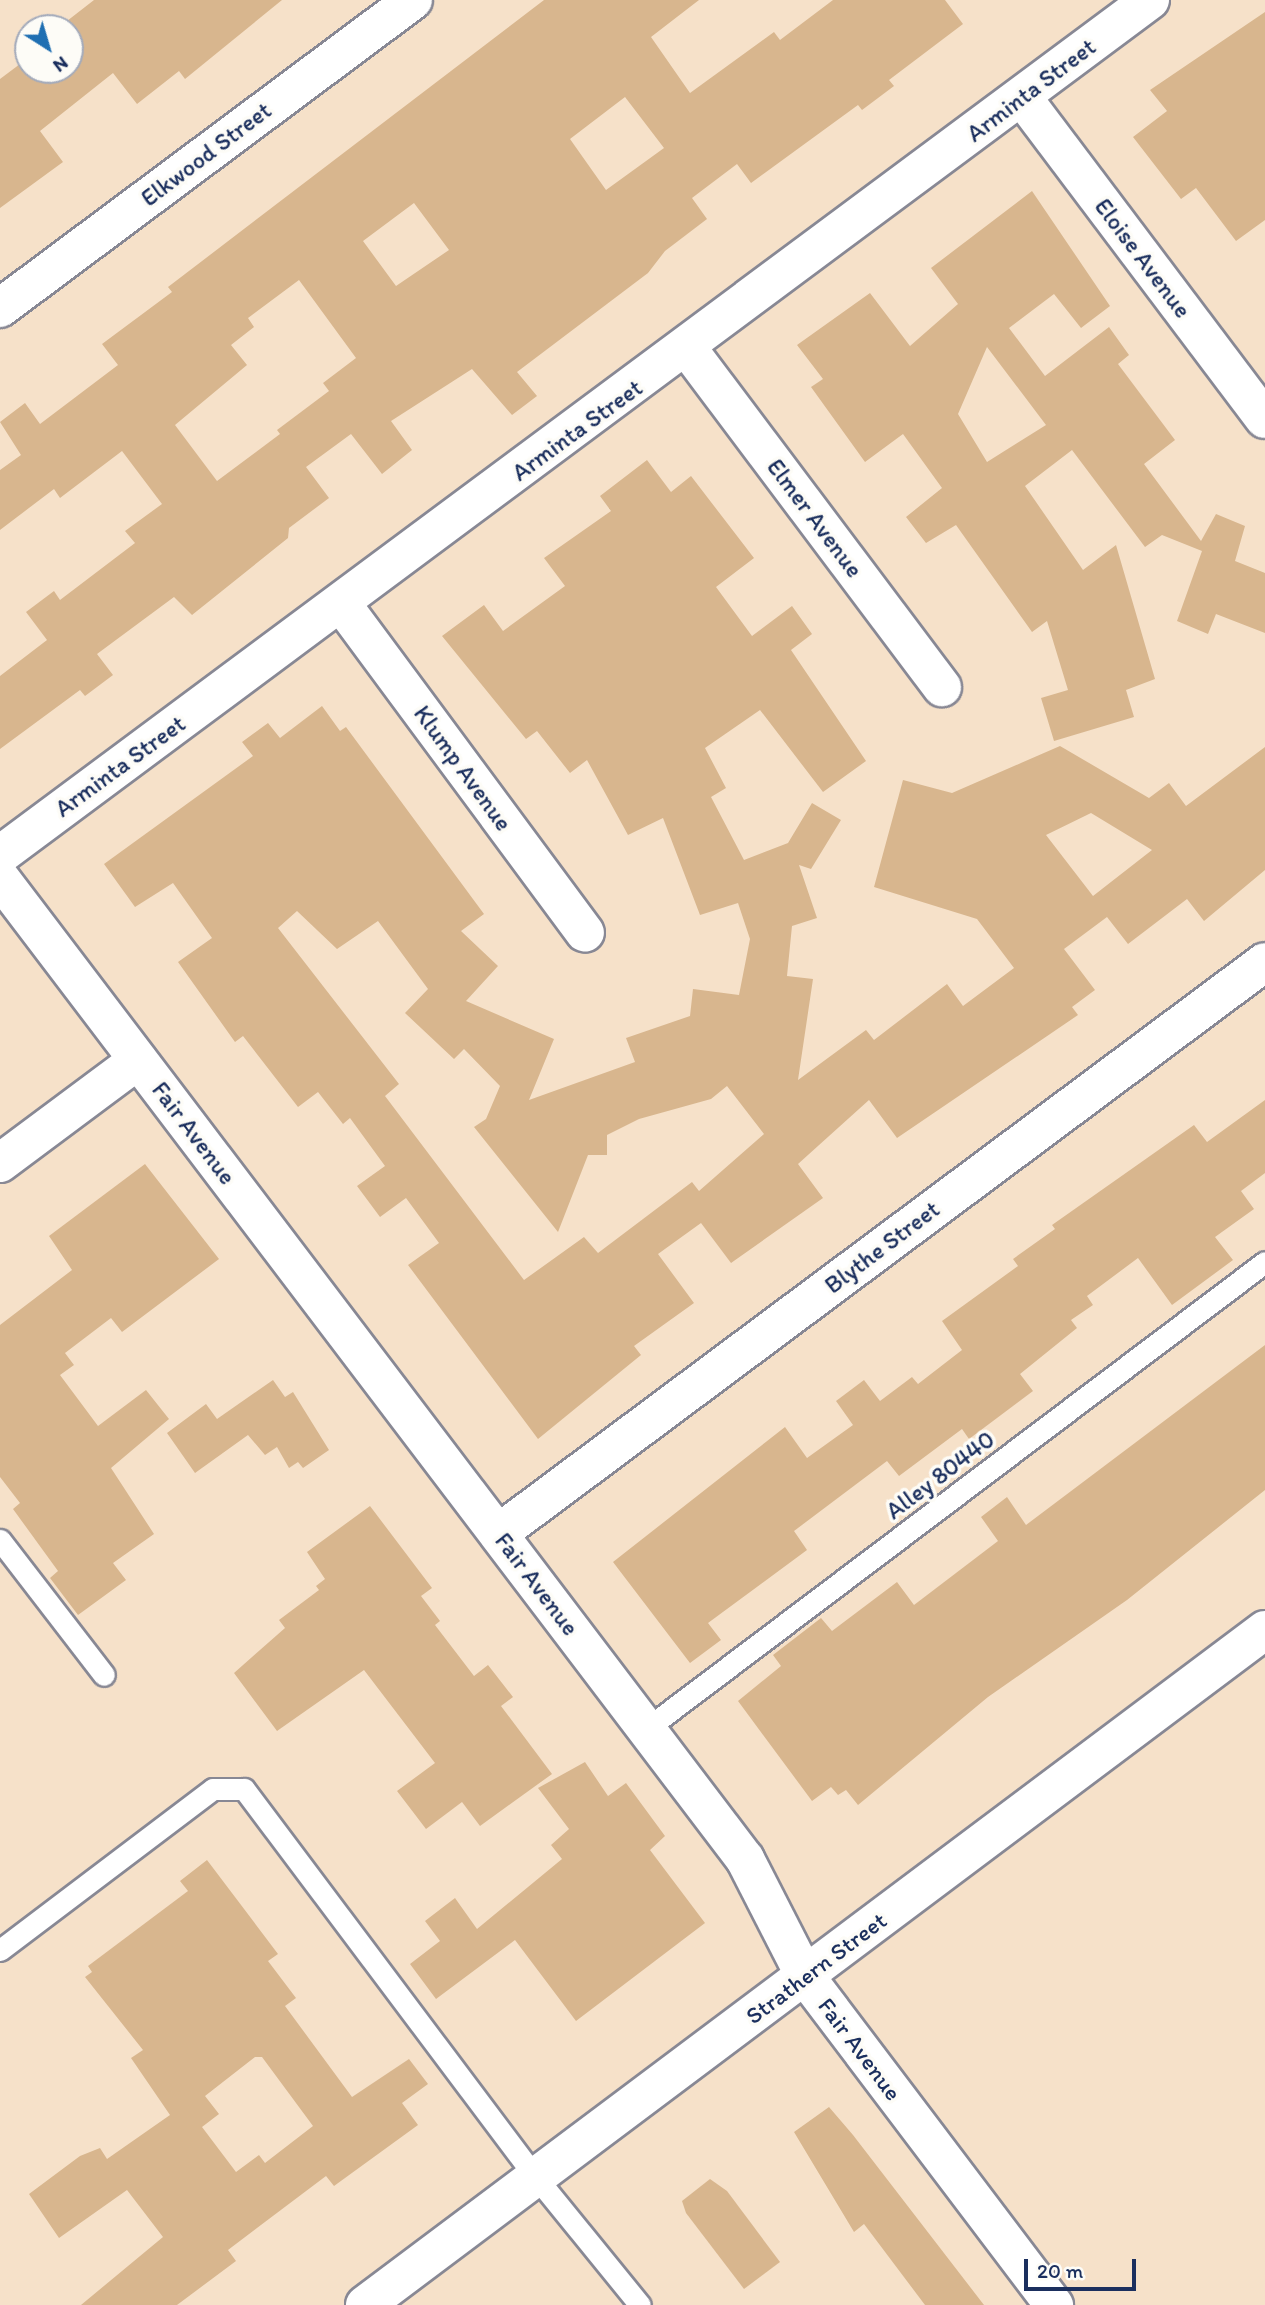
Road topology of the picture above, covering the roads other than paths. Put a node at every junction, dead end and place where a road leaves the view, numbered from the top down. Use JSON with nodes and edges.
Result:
{"nodes":[{"id":1,"x":413,"y":0,"type":"edge"},
{"id":2,"x":1150,"y":0,"type":"edge"},
{"id":3,"x":1022,"y":97,"type":"junction"},
{"id":4,"x":0,"y":308,"type":"edge"},
{"id":5,"x":688,"y":349,"type":"junction"},
{"id":6,"x":1265,"y":419,"type":"edge"},
{"id":7,"x":341,"y":603,"type":"junction"},
{"id":8,"x":942,"y":687,"type":"dead end"},
{"id":9,"x":0,"y":855,"type":"edge"},
{"id":10,"x":0,"y":878,"type":"edge"},
{"id":11,"x":584,"y":933,"type":"dead end"},
{"id":12,"x":1265,"y":962,"type":"edge"},
{"id":13,"x":138,"y":1060,"type":"junction"},
{"id":14,"x":0,"y":1163,"type":"edge"},
{"id":15,"x":1265,"y":1262,"type":"edge"},
{"id":16,"x":499,"y":1533,"type":"junction"},
{"id":17,"x":0,"y":1540,"type":"edge"},
{"id":18,"x":1265,"y":1629,"type":"edge"},
{"id":19,"x":104,"y":1675,"type":"dead end"},
{"id":20,"x":646,"y":1729,"type":"junction"},
{"id":21,"x":0,"y":1950,"type":"edge"},
{"id":22,"x":806,"y":1976,"type":"junction"},
{"id":23,"x":535,"y":2176,"type":"junction"},
{"id":24,"x":365,"y":2305,"type":"edge"},
{"id":25,"x":640,"y":2305,"type":"edge"},
{"id":26,"x":1054,"y":2305,"type":"edge"}],
"edges":[{"from":1,"to":4,"type":"street","name":"Elkwood Street"},
{"from":2,"to":3,"type":"street","name":"Arminta Street"},
{"from":3,"to":5,"type":"street","name":"Arminta Street"},
{"from":3,"to":6,"type":"street","name":"Eloise Avenue"},
{"from":5,"to":7,"type":"street","name":"Arminta Street"},
{"from":5,"to":8,"type":"street","name":"Elmer Avenue"},
{"from":7,"to":9,"type":"street","name":"Arminta Street"},
{"from":7,"to":11,"type":"street","name":"Klump Avenue"},
{"from":10,"to":13,"type":"street","name":"Fair Avenue"},
{"from":12,"to":16,"type":"street","name":"Blythe Street"},
{"from":13,"to":14,"type":"street"},
{"from":13,"to":16,"type":"street","name":"Fair Avenue"},
{"from":15,"to":20,"type":"lane","name":"Alley 80440"},
{"from":16,"to":20,"type":"street","name":"Fair Avenue"},
{"from":17,"to":19,"type":"lane"},
{"from":18,"to":22,"type":"street","name":"Strathern Street"},
{"from":20,"to":22,"type":"street","name":"Fair Avenue"},
{"from":21,"to":23,"type":"lane"},
{"from":22,"to":23,"type":"street","name":"Strathern Street"},
{"from":22,"to":26,"type":"street","name":"Fair Avenue"},
{"from":23,"to":24,"type":"street","name":"Strathern Street"},
{"from":23,"to":25,"type":"lane"}]}
